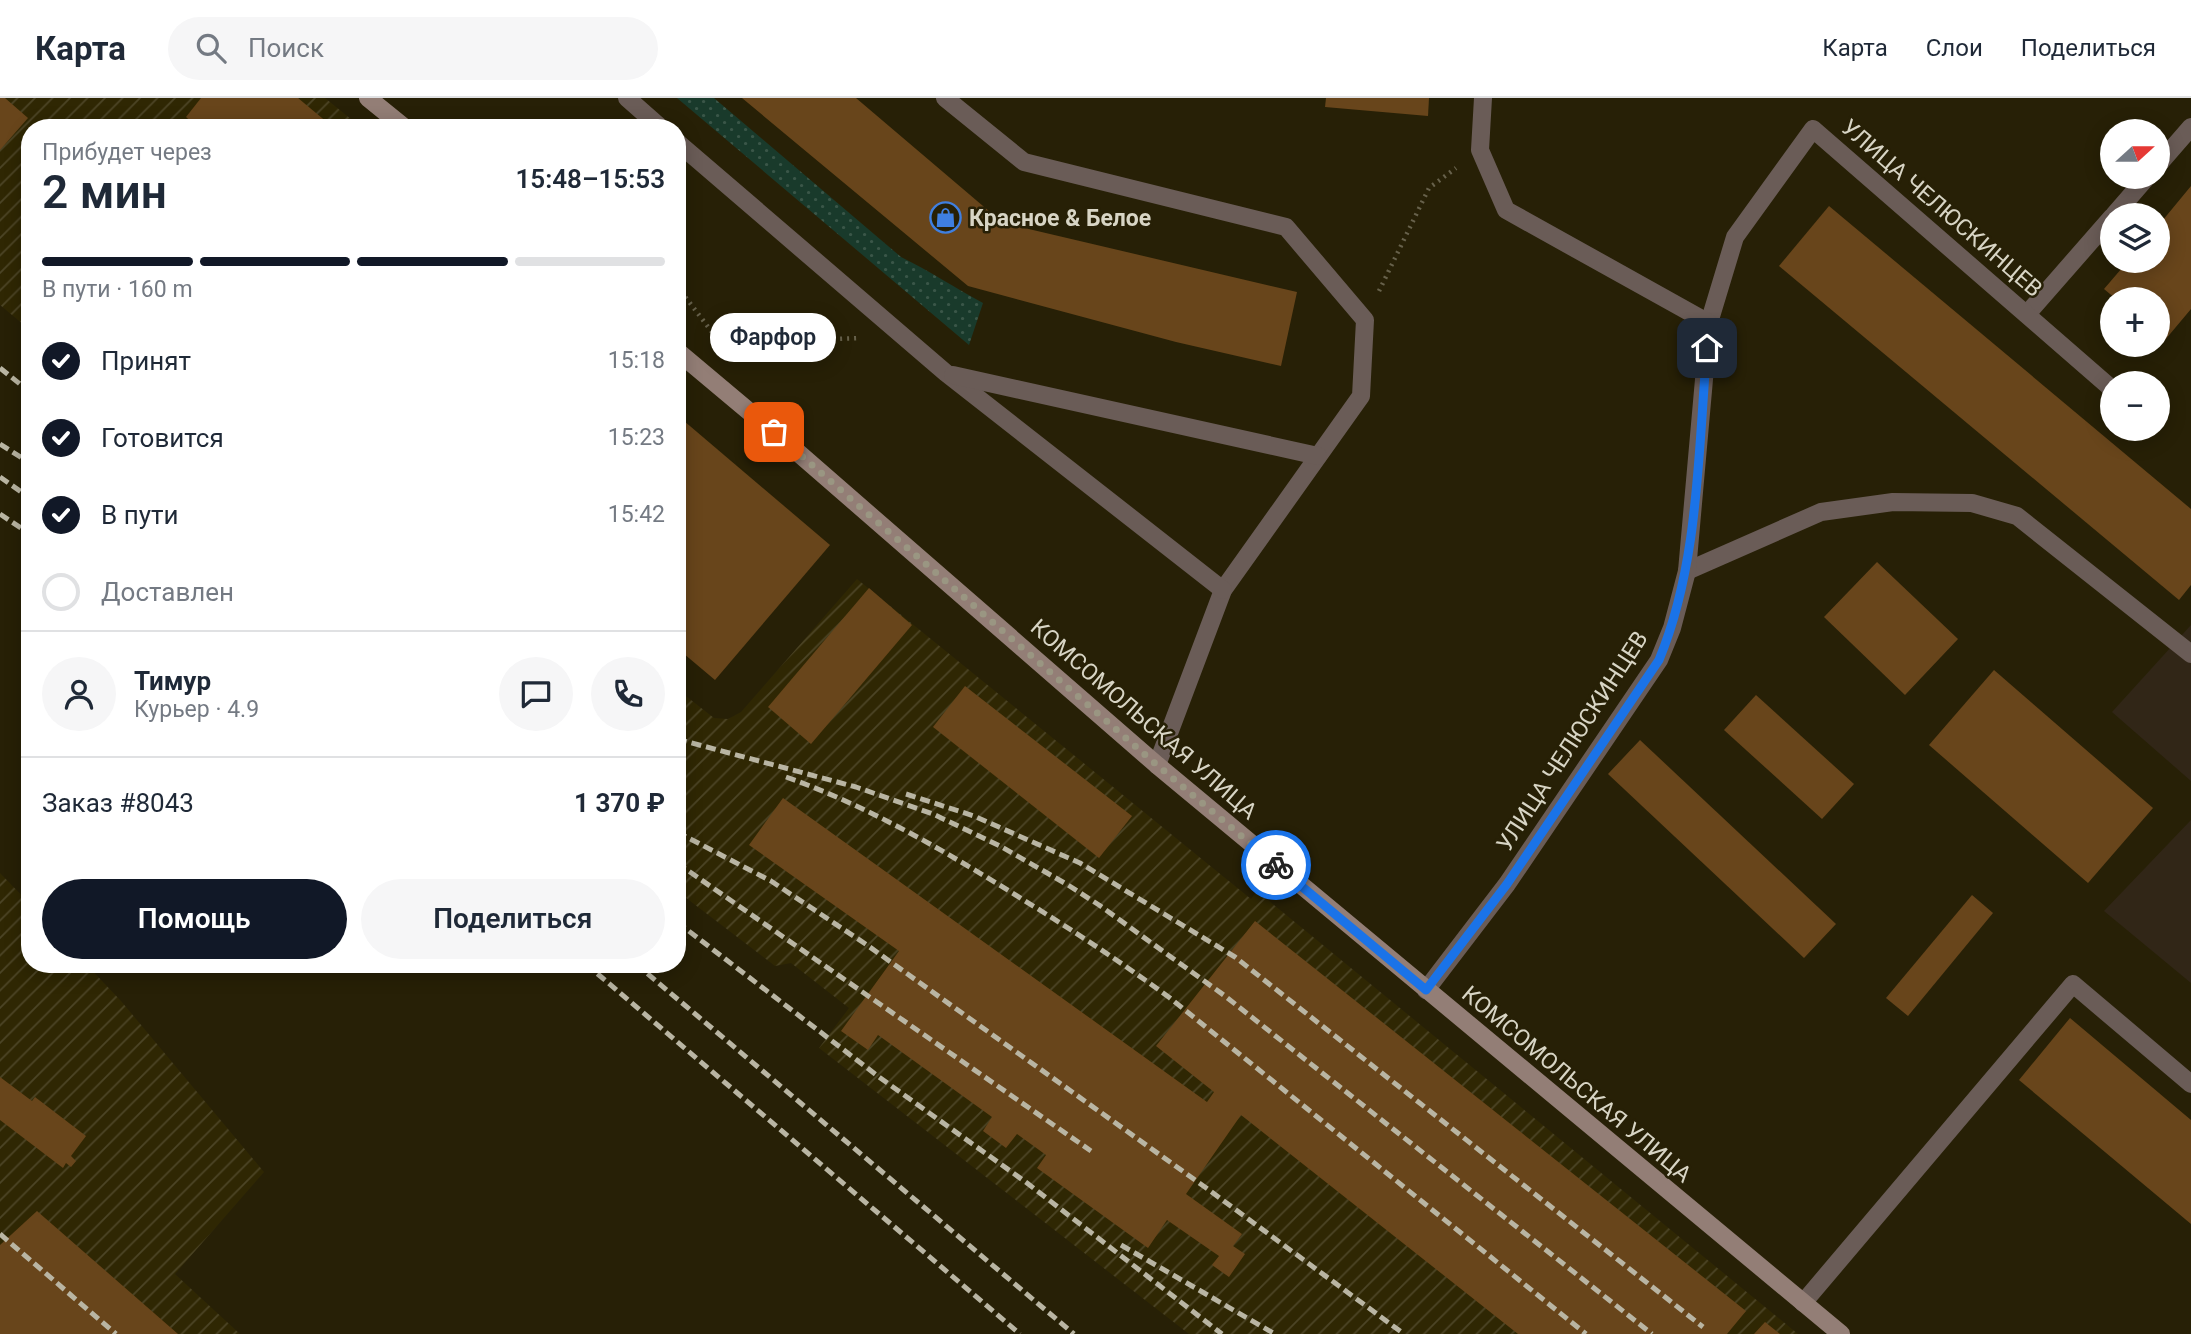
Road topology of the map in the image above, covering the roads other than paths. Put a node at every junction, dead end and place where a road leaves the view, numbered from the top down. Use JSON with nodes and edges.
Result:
{"nodes":[{"id":1,"x":368,"y":98,"type":"edge"},
{"id":2,"x":627,"y":98,"type":"edge"},
{"id":3,"x":945,"y":98,"type":"edge"},
{"id":4,"x":1483,"y":98,"type":"edge"},
{"id":5,"x":394,"y":119,"type":"edge"},
{"id":6,"x":651,"y":119,"type":"edge"},
{"id":7,"x":2191,"y":127,"type":"edge"},
{"id":8,"x":686,"y":150,"type":"edge"},
{"id":9,"x":2170,"y":151,"type":"edge"},
{"id":10,"x":2137,"y":189,"type":"edge"},
{"id":11,"x":2124,"y":203,"type":"edge"},
{"id":12,"x":2100,"y":231,"type":"edge"},
{"id":13,"x":2026,"y":314,"type":"junction"},
{"id":14,"x":1709,"y":323,"type":"junction"},
{"id":15,"x":686,"y":359,"type":"edge"},
{"id":16,"x":946,"y":373,"type":"junction"},
{"id":17,"x":2100,"y":379,"type":"edge"},
{"id":18,"x":1318,"y":456,"type":"junction"},
{"id":19,"x":1687,"y":570,"type":"junction"},
{"id":20,"x":1223,"y":590,"type":"junction"},
{"id":21,"x":2191,"y":653,"type":"edge"},
{"id":22,"x":1157,"y":765,"type":"junction"},
{"id":23,"x":1426,"y":990,"type":"junction"},
{"id":24,"x":2191,"y":1084,"type":"edge"},
{"id":25,"x":1802,"y":1303,"type":"junction"},
{"id":26,"x":1841,"y":1334,"type":"edge"}],
"edges":[{"from":1,"to":5,"type":"main road"},
{"from":2,"to":6,"type":"street"},
{"from":3,"to":18,"type":"street"},
{"from":4,"to":14,"type":"street"},
{"from":7,"to":9,"type":"street"},
{"from":8,"to":16,"type":"street"},
{"from":10,"to":11,"type":"street"},
{"from":12,"to":13,"type":"street"},
{"from":13,"to":14,"type":"street","name":"УЛИЦА ЧЕЛЮСКИНЦЕВ"},
{"from":13,"to":17,"type":"street","name":"УЛИЦА ЧЕЛЮСКИНЦЕВ"},
{"from":14,"to":19,"type":"street","name":"УЛИЦА ЧЕЛЮСКИНЦЕВ"},
{"from":15,"to":22,"type":"main road","name":"КОМСОМОЛЬСКАЯ УЛИЦА"},
{"from":16,"to":18,"type":"street"},
{"from":16,"to":20,"type":"street"},
{"from":18,"to":20,"type":"street"},
{"from":19,"to":21,"type":"street"},
{"from":19,"to":23,"type":"street","name":"УЛИЦА ЧЕЛЮСКИНЦЕВ"},
{"from":20,"to":22,"type":"street"},
{"from":22,"to":23,"type":"main road","name":"КОМСОМОЛЬСКАЯ УЛИЦА"},
{"from":23,"to":25,"type":"main road","name":"КОМСОМОЛЬСКАЯ УЛИЦА"},
{"from":24,"to":25,"type":"street"},
{"from":25,"to":26,"type":"main road","name":"КОМСОМОЛЬСКАЯ УЛИЦА"}]}
